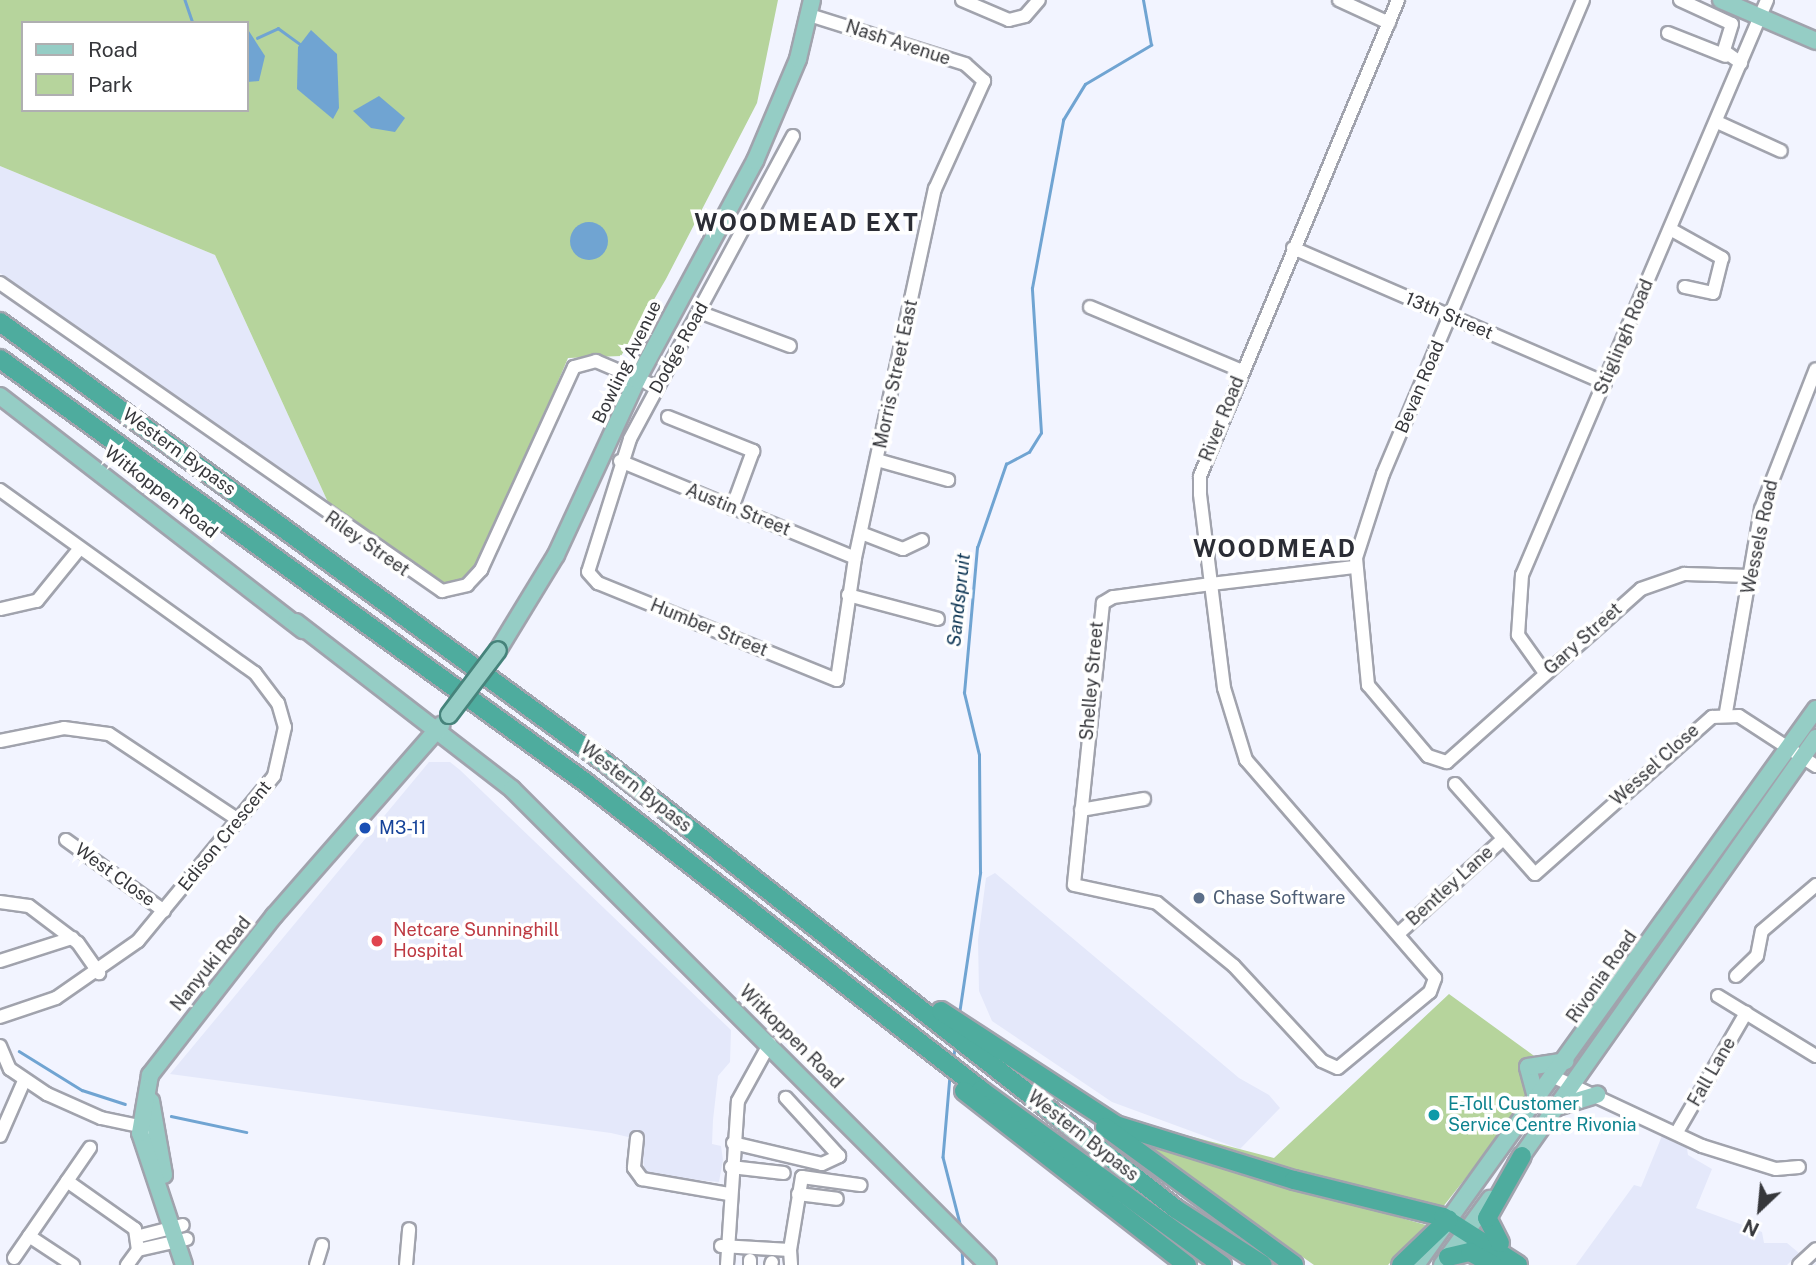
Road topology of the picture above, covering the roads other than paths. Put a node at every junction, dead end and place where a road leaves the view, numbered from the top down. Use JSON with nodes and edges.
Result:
{"nodes":[{"id":1,"x":962,"y":0,"type":"edge"},
{"id":2,"x":1039,"y":0,"type":"edge"},
{"id":3,"x":1339,"y":0,"type":"edge"},
{"id":4,"x":1398,"y":0,"type":"edge"},
{"id":5,"x":1583,"y":0,"type":"edge"},
{"id":6,"x":1680,"y":0,"type":"edge"},
{"id":7,"x":1721,"y":0,"type":"edge"},
{"id":8,"x":1767,"y":0,"type":"edge"},
{"id":9,"x":811,"y":8,"type":"edge"},
{"id":10,"x":1760,"y":16,"type":"junction"},
{"id":11,"x":1389,"y":23,"type":"junction"},
{"id":12,"x":1668,"y":33,"type":"dead end"},
{"id":13,"x":1816,"y":41,"type":"edge"},
{"id":14,"x":1726,"y":56,"type":"junction"},
{"id":15,"x":1741,"y":63,"type":"junction"},
{"id":16,"x":983,"y":76,"type":"joint"},
{"id":17,"x":1717,"y":122,"type":"junction"},
{"id":18,"x":793,"y":136,"type":"dead end"},
{"id":19,"x":1782,"y":151,"type":"dead end"},
{"id":20,"x":1670,"y":229,"type":"junction"},
{"id":21,"x":1293,"y":248,"type":"junction"},
{"id":22,"x":0,"y":283,"type":"edge"},
{"id":23,"x":1685,"y":287,"type":"dead end"},
{"id":24,"x":1090,"y":307,"type":"dead end"},
{"id":25,"x":699,"y":312,"type":"junction"},
{"id":26,"x":1449,"y":316,"type":"junction"},
{"id":27,"x":0,"y":322,"type":"edge"},
{"id":28,"x":790,"y":346,"type":"dead end"},
{"id":29,"x":0,"y":359,"type":"edge"},
{"id":30,"x":1816,"y":369,"type":"edge"},
{"id":31,"x":1242,"y":371,"type":"junction"},
{"id":32,"x":637,"y":380,"type":"junction"},
{"id":33,"x":1605,"y":383,"type":"junction"},
{"id":34,"x":657,"y":387,"type":"junction"},
{"id":35,"x":0,"y":397,"type":"edge"},
{"id":36,"x":668,"y":417,"type":"dead end"},
{"id":37,"x":877,"y":460,"type":"junction"},
{"id":38,"x":620,"y":461,"type":"junction"},
{"id":39,"x":948,"y":480,"type":"dead end"},
{"id":40,"x":0,"y":490,"type":"edge"},
{"id":41,"x":732,"y":508,"type":"junction"},
{"id":42,"x":861,"y":533,"type":"junction"},
{"id":43,"x":921,"y":546,"type":"dead end"},
{"id":44,"x":80,"y":548,"type":"junction"},
{"id":45,"x":855,"y":558,"type":"junction"},
{"id":46,"x":1353,"y":567,"type":"junction"},
{"id":47,"x":588,"y":569,"type":"joint"},
{"id":48,"x":1751,"y":576,"type":"junction"},
{"id":49,"x":1211,"y":584,"type":"junction"},
{"id":50,"x":848,"y":595,"type":"junction"},
{"id":51,"x":1,"y":609,"type":"edge"},
{"id":52,"x":938,"y":619,"type":"dead end"},
{"id":53,"x":1545,"y":673,"type":"junction"},
{"id":54,"x":837,"y":680,"type":"joint"},
{"id":55,"x":1816,"y":709,"type":"edge"},
{"id":56,"x":1726,"y":712,"type":"junction"},
{"id":57,"x":439,"y":729,"type":"junction"},
{"id":58,"x":1816,"y":738,"type":"edge"},
{"id":59,"x":0,"y":741,"type":"edge"},
{"id":60,"x":1802,"y":756,"type":"edge"},
{"id":61,"x":1441,"y":764,"type":"joint"},
{"id":62,"x":1455,"y":784,"type":"dead end"},
{"id":63,"x":1144,"y":799,"type":"dead end"},
{"id":64,"x":1080,"y":810,"type":"junction"},
{"id":65,"x":237,"y":819,"type":"junction"},
{"id":66,"x":66,"y":839,"type":"dead end"},
{"id":67,"x":1503,"y":839,"type":"junction"},
{"id":68,"x":1816,"y":886,"type":"edge"},
{"id":69,"x":0,"y":902,"type":"edge"},
{"id":70,"x":164,"y":911,"type":"junction"},
{"id":71,"x":1398,"y":934,"type":"junction"},
{"id":72,"x":72,"y":938,"type":"junction"},
{"id":73,"x":0,"y":961,"type":"edge"},
{"id":74,"x":99,"y":974,"type":"junction"},
{"id":75,"x":1736,"y":976,"type":"dead end"},
{"id":76,"x":1718,"y":996,"type":"dead end"},
{"id":77,"x":1746,"y":1013,"type":"junction"},
{"id":78,"x":0,"y":1017,"type":"edge"},
{"id":79,"x":770,"y":1043,"type":"junction"},
{"id":80,"x":0,"y":1045,"type":"edge"},
{"id":81,"x":991,"y":1053,"type":"junction"},
{"id":82,"x":1816,"y":1056,"type":"edge"},
{"id":83,"x":1566,"y":1061,"type":"junction"},
{"id":84,"x":1554,"y":1077,"type":"junction"},
{"id":85,"x":24,"y":1081,"type":"junction"},
{"id":86,"x":1051,"y":1083,"type":"junction"},
{"id":87,"x":1575,"y":1085,"type":"junction"},
{"id":88,"x":978,"y":1095,"type":"junction"},
{"id":89,"x":1597,"y":1095,"type":"junction"},
{"id":90,"x":786,"y":1098,"type":"dead end"},
{"id":91,"x":1537,"y":1101,"type":"junction"},
{"id":92,"x":1558,"y":1107,"type":"junction"},
{"id":93,"x":145,"y":1127,"type":"junction"},
{"id":94,"x":1677,"y":1132,"type":"junction"},
{"id":95,"x":0,"y":1136,"type":"edge"},
{"id":96,"x":637,"y":1138,"type":"dead end"},
{"id":97,"x":733,"y":1143,"type":"junction"},
{"id":98,"x":90,"y":1148,"type":"dead end"},
{"id":99,"x":1521,"y":1156,"type":"junction"},
{"id":100,"x":731,"y":1167,"type":"junction"},
{"id":101,"x":1799,"y":1167,"type":"dead end"},
{"id":102,"x":784,"y":1173,"type":"dead end"},
{"id":103,"x":67,"y":1181,"type":"junction"},
{"id":104,"x":860,"y":1185,"type":"dead end"},
{"id":105,"x":729,"y":1194,"type":"junction"},
{"id":106,"x":798,"y":1194,"type":"junction"},
{"id":107,"x":837,"y":1199,"type":"dead end"},
{"id":108,"x":1449,"y":1219,"type":"junction"},
{"id":109,"x":1469,"y":1228,"type":"junction"},
{"id":110,"x":409,"y":1229,"type":"dead end"},
{"id":111,"x":180,"y":1233,"type":"junction"},
{"id":112,"x":29,"y":1236,"type":"junction"},
{"id":113,"x":140,"y":1236,"type":"junction"},
{"id":114,"x":725,"y":1243,"type":"junction"},
{"id":115,"x":322,"y":1245,"type":"dead end"},
{"id":116,"x":1816,"y":1249,"type":"edge"},
{"id":117,"x":790,"y":1250,"type":"junction"},
{"id":118,"x":138,"y":1251,"type":"junction"},
{"id":119,"x":14,"y":1258,"type":"dead end"},
{"id":120,"x":1445,"y":1261,"type":"edge"},
{"id":121,"x":73,"y":1265,"type":"edge"},
{"id":122,"x":127,"y":1265,"type":"edge"},
{"id":123,"x":184,"y":1265,"type":"edge"},
{"id":124,"x":192,"y":1265,"type":"edge"},
{"id":125,"x":316,"y":1265,"type":"edge"},
{"id":126,"x":406,"y":1265,"type":"edge"},
{"id":127,"x":719,"y":1265,"type":"edge"},
{"id":128,"x":727,"y":1265,"type":"edge"},
{"id":129,"x":791,"y":1265,"type":"edge"},
{"id":130,"x":988,"y":1265,"type":"edge"},
{"id":131,"x":1159,"y":1265,"type":"edge"},
{"id":132,"x":1167,"y":1265,"type":"edge"},
{"id":133,"x":1187,"y":1265,"type":"edge"},
{"id":134,"x":1222,"y":1265,"type":"edge"},
{"id":135,"x":1262,"y":1265,"type":"edge"},
{"id":136,"x":1294,"y":1265,"type":"edge"},
{"id":137,"x":1401,"y":1265,"type":"edge"},
{"id":138,"x":1416,"y":1265,"type":"edge"},
{"id":139,"x":1493,"y":1265,"type":"edge"},
{"id":140,"x":1518,"y":1265,"type":"edge"},
{"id":141,"x":1524,"y":1265,"type":"edge"},
{"id":142,"x":1799,"y":1265,"type":"edge"}],
"edges":[{"from":1,"to":2,"type":"street"},
{"from":3,"to":11,"type":"street"},
{"from":4,"to":11,"type":"street","name":"River Road"},
{"from":5,"to":26,"type":"street","name":"Bevan Road"},
{"from":6,"to":14,"type":"street"},
{"from":7,"to":10,"type":"main road"},
{"from":8,"to":10,"type":"street","name":"Stiglingh Road"},
{"from":9,"to":16,"type":"street","name":"Nash Avenue"},
{"from":9,"to":32,"type":"main road","name":"Bowling Avenue"},
{"from":10,"to":13,"type":"main road"},
{"from":10,"to":15,"type":"street","name":"Stiglingh Road"},
{"from":11,"to":21,"type":"street","name":"River Road"},
{"from":12,"to":14,"type":"street"},
{"from":14,"to":15,"type":"street"},
{"from":15,"to":17,"type":"street","name":"Stiglingh Road"},
{"from":16,"to":37,"type":"street","name":"Morris Street East"},
{"from":17,"to":19,"type":"street"},
{"from":17,"to":20,"type":"street","name":"Stiglingh Road"},
{"from":18,"to":25,"type":"street","name":"Dodge Road"},
{"from":20,"to":23,"type":"street"},
{"from":20,"to":33,"type":"street","name":"Stiglingh Road"},
{"from":21,"to":26,"type":"street","name":"13th Street"},
{"from":21,"to":31,"type":"street","name":"River Road"},
{"from":22,"to":32,"type":"street","name":"Riley Street"},
{"from":24,"to":31,"type":"street"},
{"from":25,"to":28,"type":"street"},
{"from":25,"to":34,"type":"street","name":"Dodge Road"},
{"from":26,"to":33,"type":"street","name":"13th Street"},
{"from":26,"to":46,"type":"street","name":"Bevan Road"},
{"from":27,"to":81,"type":"highway","name":"Western Bypass"},
{"from":29,"to":88,"type":"highway","name":"Western Bypass"},
{"from":30,"to":48,"type":"street","name":"Wessels Road"},
{"from":31,"to":49,"type":"street","name":"River Road"},
{"from":32,"to":34,"type":"street","name":"Riley Street"},
{"from":32,"to":57,"type":"main road","name":"Bowling Avenue","bridge":true},
{"from":33,"to":53,"type":"street","name":"Stiglingh Road"},
{"from":34,"to":38,"type":"street","name":"Dodge Road"},
{"from":35,"to":57,"type":"main road","name":"Witkoppen Road"},
{"from":36,"to":41,"type":"street"},
{"from":37,"to":39,"type":"street"},
{"from":37,"to":42,"type":"street","name":"Morris Street East"},
{"from":38,"to":41,"type":"street","name":"Austin Street"},
{"from":38,"to":47,"type":"street","name":"Dodge Road"},
{"from":40,"to":44,"type":"street","name":"Edison Crescent"},
{"from":41,"to":45,"type":"street","name":"Austin Street"},
{"from":42,"to":43,"type":"street"},
{"from":42,"to":45,"type":"street","name":"Morris Street East"},
{"from":44,"to":51,"type":"street"},
{"from":44,"to":65,"type":"street","name":"Edison Crescent"},
{"from":45,"to":50,"type":"street","name":"Morris Street East"},
{"from":46,"to":49,"type":"street","name":"Shelley Street"},
{"from":46,"to":61,"type":"street","name":"Bevan Road"},
{"from":47,"to":54,"type":"street","name":"Humber Street"},
{"from":48,"to":53,"type":"street","name":"Gary Street"},
{"from":48,"to":56,"type":"street","name":"Wessels Road"},
{"from":49,"to":64,"type":"street","name":"Shelley Street"},
{"from":49,"to":71,"type":"street","name":"River Road"},
{"from":50,"to":52,"type":"street"},
{"from":50,"to":54,"type":"street","name":"Morris Street East"},
{"from":53,"to":61,"type":"street","name":"Gary Street"},
{"from":55,"to":60,"type":"main road","name":"Rivonia Road"},
{"from":56,"to":60,"type":"street"},
{"from":56,"to":67,"type":"street","name":"Wessel Close"},
{"from":57,"to":79,"type":"main road","name":"Witkoppen Road"},
{"from":57,"to":93,"type":"main road","name":"Nanyuki Road"},
{"from":58,"to":60,"type":"main road","name":"Rivonia Road"},
{"from":59,"to":65,"type":"street"},
{"from":60,"to":83,"type":"main road","name":"Rivonia Road"},
{"from":60,"to":87,"type":"main road","name":"Rivonia Road"},
{"from":62,"to":67,"type":"street"},
{"from":63,"to":64,"type":"street"},
{"from":64,"to":71,"type":"street","name":"Shelley Street"},
{"from":65,"to":70,"type":"street","name":"Edison Crescent"},
{"from":66,"to":70,"type":"street","name":"West Close"},
{"from":67,"to":71,"type":"street","name":"Bentley Lane"},
{"from":68,"to":75,"type":"street"},
{"from":69,"to":72,"type":"street"},
{"from":70,"to":74,"type":"street","name":"Edison Crescent"},
{"from":72,"to":73,"type":"street"},
{"from":72,"to":74,"type":"street"},
{"from":74,"to":78,"type":"street","name":"Edison Crescent"},
{"from":76,"to":77,"type":"street"},
{"from":77,"to":82,"type":"street"},
{"from":77,"to":94,"type":"street","name":"Fall Lane"},
{"from":79,"to":97,"type":"street"},
{"from":79,"to":130,"type":"main road","name":"Witkoppen Road"},
{"from":80,"to":85,"type":"street"},
{"from":81,"to":86,"type":"highway"},
{"from":81,"to":135,"type":"highway","name":"Western Bypass"},
{"from":83,"to":84,"type":"main road","name":"Rivonia Road"},
{"from":83,"to":91,"type":"main road"},
{"from":84,"to":87,"type":"street"},
{"from":84,"to":91,"type":"main road","name":"Rivonia Road"},
{"from":85,"to":93,"type":"street"},
{"from":85,"to":95,"type":"street"},
{"from":86,"to":108,"type":"highway"},
{"from":86,"to":136,"type":"highway"},
{"from":87,"to":89,"type":"street"},
{"from":87,"to":92,"type":"main road","name":"Rivonia Road"},
{"from":88,"to":133,"type":"highway"},
{"from":88,"to":134,"type":"highway","name":"Western Bypass"},
{"from":89,"to":92,"type":"main road"},
{"from":89,"to":94,"type":"street"},
{"from":90,"to":97,"type":"street"},
{"from":91,"to":108,"type":"main road","name":"Rivonia Road"},
{"from":92,"to":99,"type":"main road","name":"Rivonia Road"},
{"from":93,"to":111,"type":"main road","name":"Nanyuki Road"},
{"from":94,"to":101,"type":"street"},
{"from":96,"to":105,"type":"street"},
{"from":97,"to":100,"type":"street"},
{"from":98,"to":103,"type":"street"},
{"from":99,"to":109,"type":"main road","name":"Rivonia Road"},
{"from":99,"to":141,"type":"highway"},
{"from":100,"to":102,"type":"street"},
{"from":100,"to":105,"type":"street"},
{"from":103,"to":112,"type":"street"},
{"from":103,"to":113,"type":"street"},
{"from":104,"to":106,"type":"street"},
{"from":105,"to":114,"type":"street"},
{"from":106,"to":107,"type":"street"},
{"from":106,"to":117,"type":"street"},
{"from":108,"to":109,"type":"highway"},
{"from":108,"to":137,"type":"highway"},
{"from":108,"to":138,"type":"main road","name":"Rivonia Road"},
{"from":109,"to":120,"type":"main road","name":"Rivonia Road"},
{"from":109,"to":140,"type":"highway"},
{"from":110,"to":126,"type":"street"},
{"from":111,"to":113,"type":"street"},
{"from":111,"to":118,"type":"street"},
{"from":111,"to":123,"type":"main road","name":"Nanyuki Road"},
{"from":111,"to":124,"type":"main road","name":"Nanyuki Road"},
{"from":112,"to":119,"type":"street"},
{"from":112,"to":121,"type":"street"},
{"from":113,"to":118,"type":"street"},
{"from":114,"to":117,"type":"street"},
{"from":114,"to":127,"type":"street"},
{"from":114,"to":128,"type":"street"},
{"from":115,"to":125,"type":"street"},
{"from":116,"to":142,"type":"street"},
{"from":117,"to":129,"type":"street"},
{"from":118,"to":122,"type":"street"},
{"from":120,"to":139,"type":"highway"},
{"from":131,"to":132,"type":"highway"}]}
